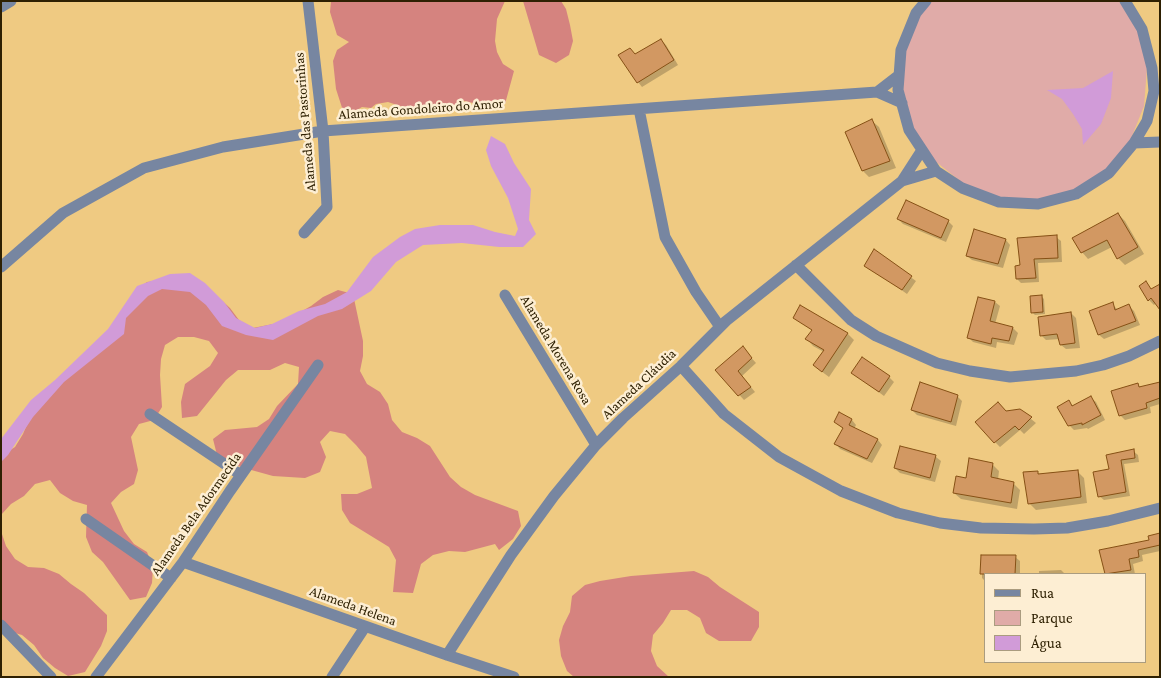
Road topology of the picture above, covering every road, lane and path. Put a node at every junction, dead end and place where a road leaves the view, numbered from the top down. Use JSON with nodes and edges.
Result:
{"nodes":[{"id":1,"x":11,"y":1,"type":"edge"},
{"id":2,"x":308,"y":1,"type":"edge"},
{"id":3,"x":926,"y":1,"type":"edge"},
{"id":4,"x":1125,"y":1,"type":"edge"},
{"id":5,"x":1,"y":7,"type":"edge"},
{"id":6,"x":1156,"y":73,"type":"edge"},
{"id":7,"x":899,"y":75,"type":"junction"},
{"id":8,"x":877,"y":92,"type":"junction"},
{"id":9,"x":1157,"y":93,"type":"edge"},
{"id":10,"x":902,"y":103,"type":"junction"},
{"id":11,"x":639,"y":109,"type":"junction"},
{"id":12,"x":323,"y":131,"type":"junction"},
{"id":13,"x":1160,"y":142,"type":"edge"},
{"id":14,"x":1134,"y":143,"type":"junction"},
{"id":15,"x":922,"y":150,"type":"junction"},
{"id":16,"x":936,"y":171,"type":"junction"},
{"id":17,"x":902,"y":181,"type":"junction"},
{"id":18,"x":304,"y":232,"type":"dead end"},
{"id":19,"x":796,"y":265,"type":"junction"},
{"id":20,"x":1,"y":267,"type":"edge"},
{"id":21,"x":505,"y":295,"type":"dead end"},
{"id":22,"x":720,"y":326,"type":"junction"},
{"id":23,"x":1160,"y":341,"type":"edge"},
{"id":24,"x":318,"y":365,"type":"dead end"},
{"id":25,"x":681,"y":366,"type":"junction"},
{"id":26,"x":150,"y":414,"type":"dead end"},
{"id":27,"x":596,"y":445,"type":"junction"},
{"id":28,"x":241,"y":475,"type":"junction"},
{"id":29,"x":1160,"y":508,"type":"edge"},
{"id":30,"x":86,"y":518,"type":"dead end"},
{"id":31,"x":183,"y":562,"type":"junction"},
{"id":32,"x":171,"y":578,"type":"junction"},
{"id":33,"x":1,"y":625,"type":"edge"},
{"id":34,"x":365,"y":627,"type":"junction"},
{"id":35,"x":447,"y":655,"type":"junction"},
{"id":36,"x":52,"y":677,"type":"edge"},
{"id":37,"x":96,"y":677,"type":"edge"},
{"id":38,"x":332,"y":677,"type":"edge"},
{"id":39,"x":514,"y":677,"type":"edge"}],
"edges":[{"from":1,"to":5,"type":"street"},
{"from":2,"to":12,"type":"street","name":"Alameda das Pastorinhas"},
{"from":3,"to":7,"type":"street"},
{"from":4,"to":6,"type":"street"},
{"from":6,"to":9,"type":"street"},
{"from":7,"to":8,"type":"street"},
{"from":7,"to":10,"type":"street"},
{"from":8,"to":10,"type":"street","name":"Alameda Gondoleiro do Amor"},
{"from":8,"to":11,"type":"street","name":"Alameda Gondoleiro do Amor"},
{"from":9,"to":14,"type":"street"},
{"from":10,"to":15,"type":"street"},
{"from":11,"to":12,"type":"street","name":"Alameda Gondoleiro do Amor"},
{"from":11,"to":22,"type":"street"},
{"from":12,"to":18,"type":"street","name":"Alameda das Pastorinhas"},
{"from":12,"to":20,"type":"street","name":"Alameda Gondoleiro do Amor"},
{"from":13,"to":14,"type":"street"},
{"from":14,"to":16,"type":"street"},
{"from":15,"to":16,"type":"street"},
{"from":15,"to":17,"type":"street"},
{"from":16,"to":17,"type":"street"},
{"from":17,"to":19,"type":"street","name":"Alameda Cláudia"},
{"from":19,"to":22,"type":"street","name":"Alameda Cláudia"},
{"from":19,"to":23,"type":"street"},
{"from":21,"to":27,"type":"street","name":"Alameda Morena Rosa"},
{"from":22,"to":25,"type":"street","name":"Alameda Cláudia"},
{"from":24,"to":28,"type":"street","name":"Alameda Bela Adormecida"},
{"from":25,"to":27,"type":"street","name":"Alameda Cláudia"},
{"from":25,"to":29,"type":"street"},
{"from":26,"to":28,"type":"street"},
{"from":27,"to":35,"type":"street","name":"Alameda Cláudia"},
{"from":28,"to":31,"type":"street","name":"Alameda Bela Adormecida"},
{"from":30,"to":32,"type":"street"},
{"from":31,"to":32,"type":"street","name":"Alameda Bela Adormecida"},
{"from":31,"to":34,"type":"street","name":"Alameda Helena"},
{"from":32,"to":37,"type":"street","name":"Alameda Bela Adormecida"},
{"from":33,"to":36,"type":"street"},
{"from":34,"to":35,"type":"street","name":"Alameda Helena"},
{"from":34,"to":38,"type":"street"},
{"from":35,"to":39,"type":"street","name":"Alameda Helena"}]}
